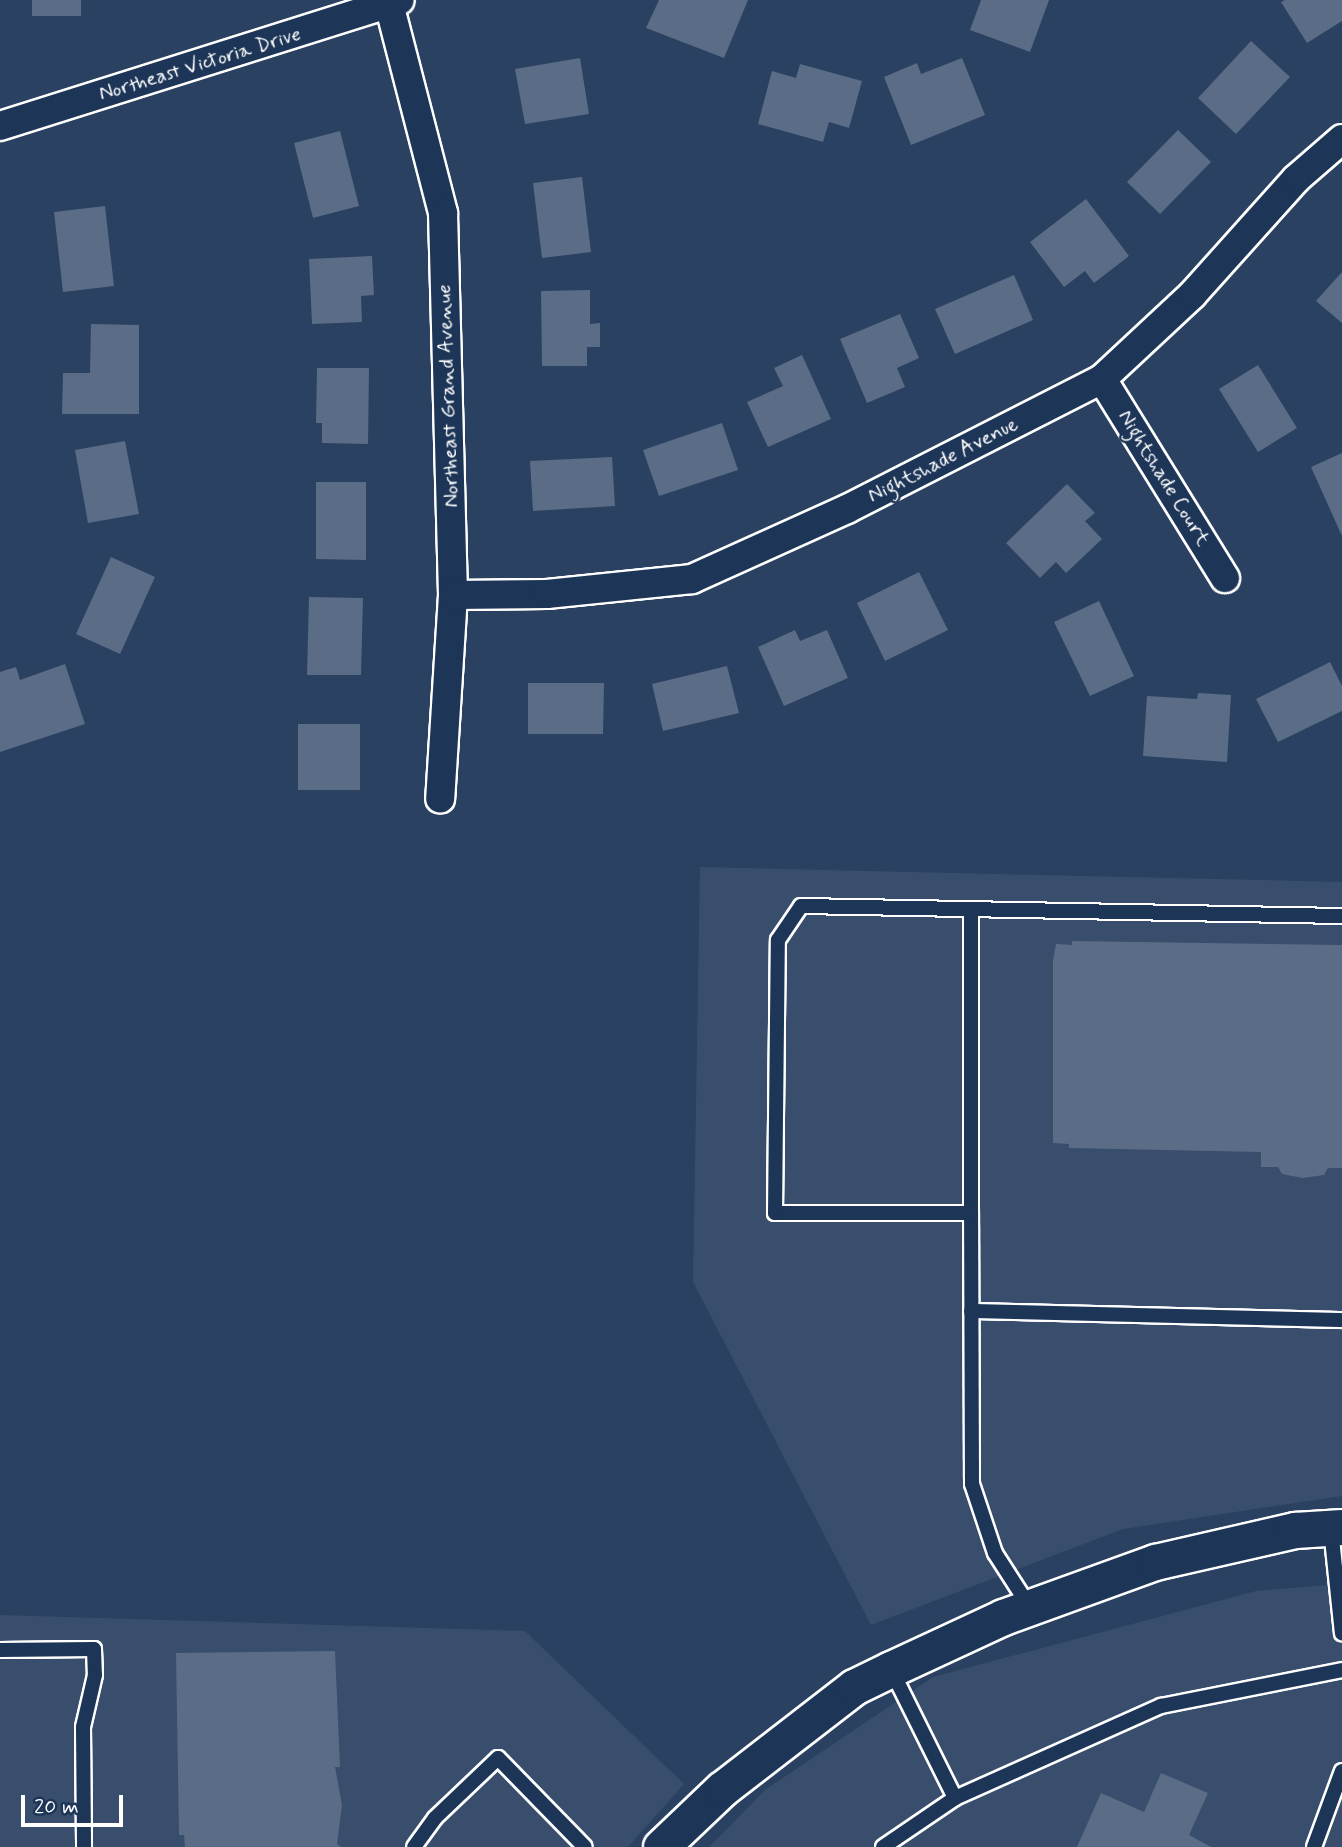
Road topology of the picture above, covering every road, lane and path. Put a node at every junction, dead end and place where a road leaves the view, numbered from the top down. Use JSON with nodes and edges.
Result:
{"nodes":[{"id":1,"x":392,"y":2,"type":"edge"},
{"id":2,"x":0,"y":126,"type":"edge"},
{"id":3,"x":1342,"y":139,"type":"edge"},
{"id":4,"x":1102,"y":379,"type":"junction"},
{"id":5,"x":1225,"y":578,"type":"dead end"},
{"id":6,"x":453,"y":595,"type":"junction"},
{"id":7,"x":440,"y":799,"type":"dead end"},
{"id":8,"x":971,"y":909,"type":"junction"},
{"id":9,"x":1342,"y":916,"type":"edge"},
{"id":10,"x":971,"y":1213,"type":"junction"},
{"id":11,"x":971,"y":1311,"type":"junction"},
{"id":12,"x":1342,"y":1320,"type":"edge"},
{"id":13,"x":1336,"y":1527,"type":"edge"},
{"id":14,"x":1030,"y":1607,"type":"junction"},
{"id":15,"x":1342,"y":1633,"type":"edge"},
{"id":16,"x":0,"y":1650,"type":"edge"},
{"id":17,"x":891,"y":1669,"type":"junction"},
{"id":18,"x":1342,"y":1670,"type":"edge"},
{"id":19,"x":1342,"y":1771,"type":"edge"},
{"id":20,"x":955,"y":1798,"type":"junction"},
{"id":21,"x":84,"y":1847,"type":"edge"},
{"id":22,"x":414,"y":1847,"type":"edge"},
{"id":23,"x":585,"y":1847,"type":"edge"},
{"id":24,"x":661,"y":1847,"type":"edge"},
{"id":25,"x":883,"y":1847,"type":"edge"},
{"id":26,"x":1314,"y":1847,"type":"edge"}],
"edges":[{"from":1,"to":2,"type":"street","name":"Northeast Victoria Drive"},
{"from":1,"to":6,"type":"street","name":"Northeast Grand Avenue"},
{"from":3,"to":4,"type":"street","name":"Nightshade Avenue"},
{"from":4,"to":5,"type":"street","name":"Nightshade Court"},
{"from":4,"to":6,"type":"street","name":"Nightshade Avenue"},
{"from":6,"to":7,"type":"street","name":"Northeast Grand Avenue"},
{"from":8,"to":9,"type":"lane"},
{"from":8,"to":10,"type":"lane"},
{"from":8,"to":10,"type":"lane"},
{"from":10,"to":11,"type":"lane"},
{"from":11,"to":12,"type":"lane"},
{"from":11,"to":14,"type":"lane"},
{"from":13,"to":14,"type":"street"},
{"from":13,"to":15,"type":"lane"},
{"from":14,"to":17,"type":"street"},
{"from":16,"to":21,"type":"lane"},
{"from":17,"to":20,"type":"lane"},
{"from":17,"to":24,"type":"street"},
{"from":18,"to":20,"type":"lane"},
{"from":19,"to":26,"type":"lane"},
{"from":20,"to":25,"type":"lane"},
{"from":22,"to":23,"type":"lane"}]}
